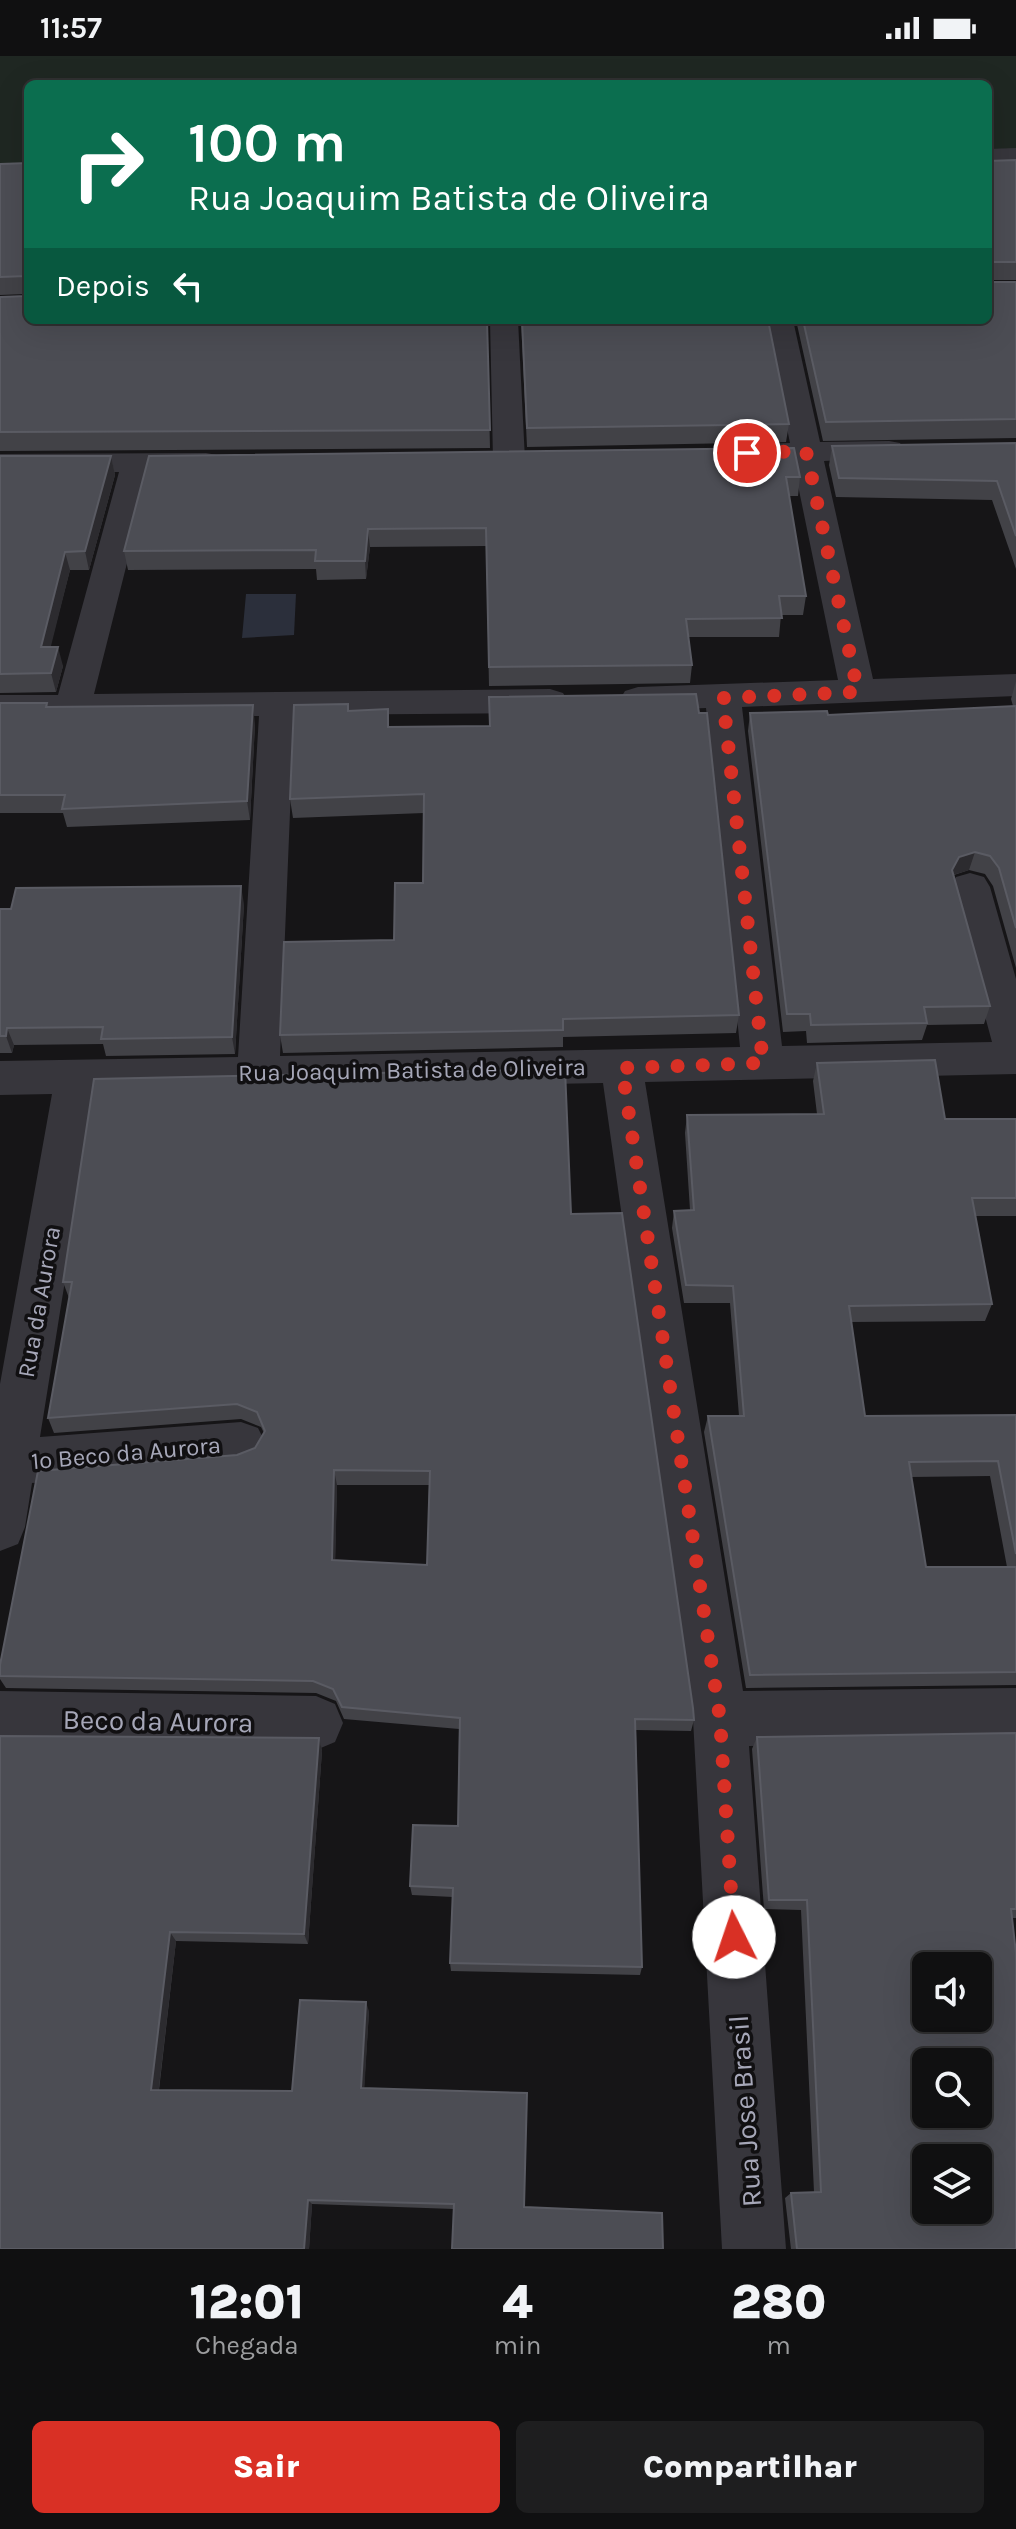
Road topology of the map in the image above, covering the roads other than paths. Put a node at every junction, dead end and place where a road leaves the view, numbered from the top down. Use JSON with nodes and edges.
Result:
{"nodes":[{"id":1,"x":1016,"y":156,"type":"edge"},
{"id":2,"x":992,"y":157,"type":"edge"},
{"id":3,"x":504,"y":324,"type":"edge"},
{"id":4,"x":780,"y":324,"type":"edge"},
{"id":5,"x":926,"y":450,"type":"edge"},
{"id":6,"x":806,"y":451,"type":"junction"},
{"id":7,"x":697,"y":455,"type":"edge"},
{"id":8,"x":540,"y":459,"type":"edge"},
{"id":9,"x":137,"y":462,"type":"junction"},
{"id":10,"x":230,"y":462,"type":"edge"},
{"id":11,"x":0,"y":463,"type":"edge"},
{"id":12,"x":1016,"y":685,"type":"edge"},
{"id":13,"x":858,"y":692,"type":"junction"},
{"id":14,"x":723,"y":698,"type":"junction"},
{"id":15,"x":73,"y":706,"type":"junction"},
{"id":16,"x":277,"y":706,"type":"junction"},
{"id":17,"x":0,"y":707,"type":"edge"},
{"id":18,"x":970,"y":887,"type":"dead end"},
{"id":19,"x":1016,"y":1052,"type":"edge"},
{"id":20,"x":1016,"y":1058,"type":"edge"},
{"id":21,"x":763,"y":1063,"type":"junction"},
{"id":22,"x":622,"y":1068,"type":"junction"},
{"id":23,"x":258,"y":1070,"type":"junction"},
{"id":24,"x":76,"y":1077,"type":"junction"},
{"id":25,"x":0,"y":1078,"type":"edge"},
{"id":26,"x":241,"y":1444,"type":"dead end"},
{"id":27,"x":12,"y":1462,"type":"junction"},
{"id":28,"x":0,"y":1527,"type":"edge"},
{"id":29,"x":1016,"y":1715,"type":"edge"},
{"id":30,"x":0,"y":1718,"type":"edge"},
{"id":31,"x":720,"y":1719,"type":"junction"},
{"id":32,"x":316,"y":1723,"type":"dead end"},
{"id":33,"x":754,"y":2249,"type":"edge"}],
"edges":[{"from":1,"to":2,"type":"street"},
{"from":3,"to":8,"type":"street"},
{"from":4,"to":6,"type":"street"},
{"from":5,"to":6,"type":"street"},
{"from":6,"to":7,"type":"street"},
{"from":6,"to":13,"type":"street"},
{"from":9,"to":10,"type":"street"},
{"from":9,"to":11,"type":"street"},
{"from":9,"to":15,"type":"street"},
{"from":12,"to":13,"type":"street"},
{"from":13,"to":14,"type":"street"},
{"from":14,"to":16,"type":"street"},
{"from":14,"to":21,"type":"street"},
{"from":15,"to":16,"type":"street"},
{"from":15,"to":17,"type":"street"},
{"from":16,"to":23,"type":"street"},
{"from":18,"to":19,"type":"street"},
{"from":20,"to":21,"type":"street","name":"Rua Joaquim Batista de Oliveira"},
{"from":21,"to":22,"type":"street","name":"Rua Joaquim Batista de Oliveira"},
{"from":22,"to":23,"type":"street","name":"Rua Joaquim Batista de Oliveira"},
{"from":22,"to":31,"type":"street","name":"Rua Jose Brasil"},
{"from":23,"to":24,"type":"street","name":"Rua Joaquim Batista de Oliveira"},
{"from":24,"to":25,"type":"street","name":"Rua Joaquim Batista de Oliveira"},
{"from":24,"to":27,"type":"street","name":"Rua da Aurora"},
{"from":26,"to":27,"type":"street","name":"1º Beco da Aurora"},
{"from":27,"to":28,"type":"street","name":"Rua da Aurora"},
{"from":29,"to":31,"type":"street"},
{"from":30,"to":32,"type":"street","name":"Beco da Aurora"},
{"from":31,"to":33,"type":"street","name":"Rua Jose Brasil"}]}
